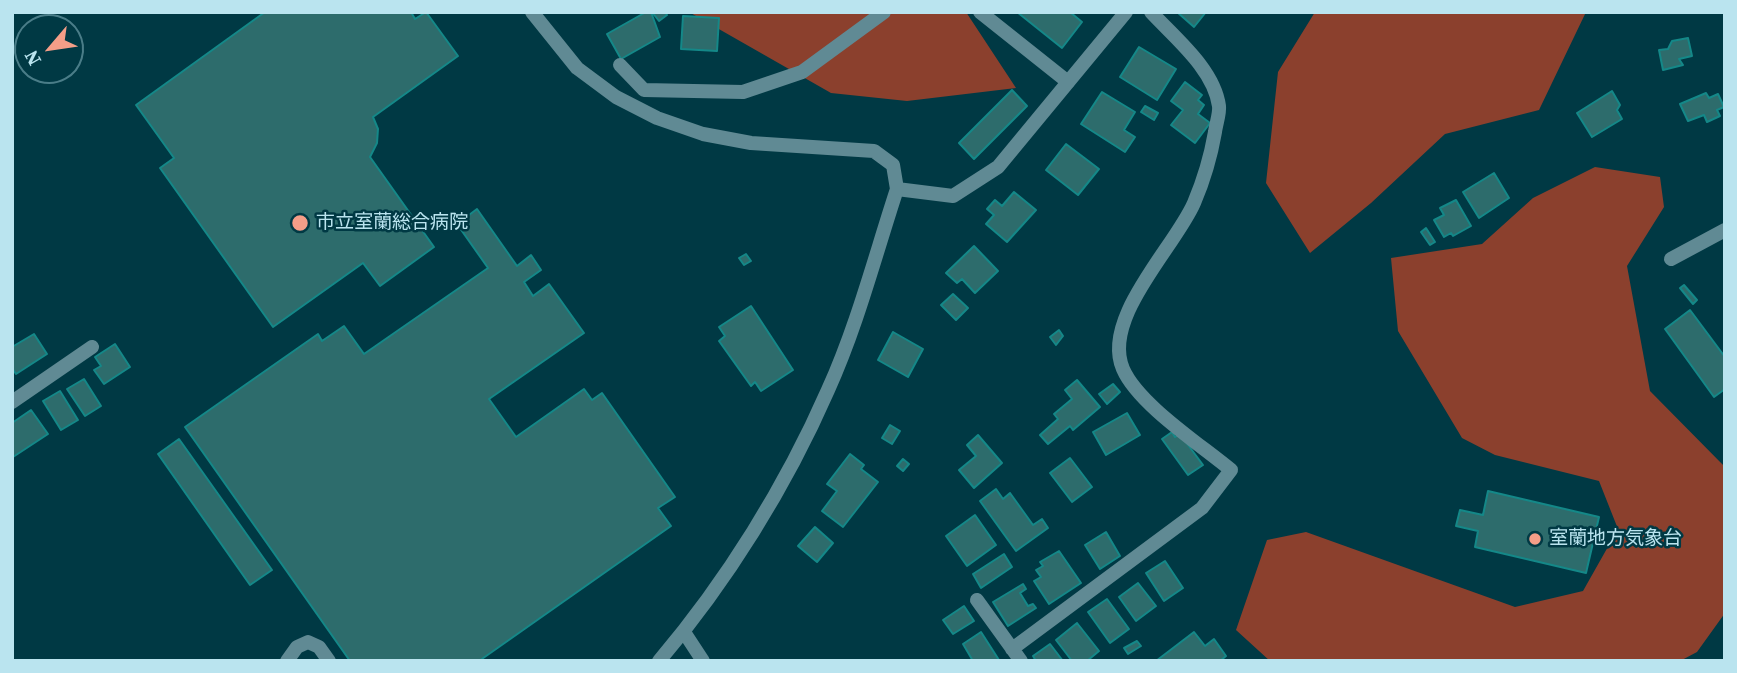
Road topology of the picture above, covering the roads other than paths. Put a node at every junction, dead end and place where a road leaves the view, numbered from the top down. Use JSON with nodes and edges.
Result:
{"nodes":[{"id":1,"x":532,"y":12,"type":"edge"},
{"id":2,"x":884,"y":12,"type":"edge"},
{"id":3,"x":980,"y":12,"type":"edge"},
{"id":4,"x":1126,"y":12,"type":"edge"},
{"id":5,"x":1151,"y":12,"type":"edge"},
{"id":6,"x":620,"y":65,"type":"dead end"},
{"id":7,"x":1068,"y":82,"type":"junction"},
{"id":8,"x":897,"y":189,"type":"junction"},
{"id":9,"x":1725,"y":230,"type":"edge"},
{"id":10,"x":1671,"y":259,"type":"dead end"},
{"id":11,"x":92,"y":347,"type":"dead end"},
{"id":12,"x":12,"y":402,"type":"edge"},
{"id":13,"x":977,"y":600,"type":"dead end"},
{"id":14,"x":684,"y":632,"type":"junction"},
{"id":15,"x":1016,"y":655,"type":"edge"},
{"id":16,"x":287,"y":661,"type":"edge"},
{"id":17,"x":329,"y":661,"type":"edge"},
{"id":18,"x":659,"y":661,"type":"edge"},
{"id":19,"x":703,"y":661,"type":"edge"}],
"edges":[{"from":1,"to":8,"type":"street"},
{"from":2,"to":6,"type":"street"},
{"from":3,"to":7,"type":"street"},
{"from":4,"to":7,"type":"street"},
{"from":5,"to":15,"type":"street"},
{"from":7,"to":8,"type":"street"},
{"from":8,"to":14,"type":"street"},
{"from":9,"to":10,"type":"street"},
{"from":11,"to":12,"type":"street"},
{"from":13,"to":15,"type":"street"},
{"from":14,"to":18,"type":"street"},
{"from":14,"to":19,"type":"street"},
{"from":16,"to":17,"type":"street"}]}
